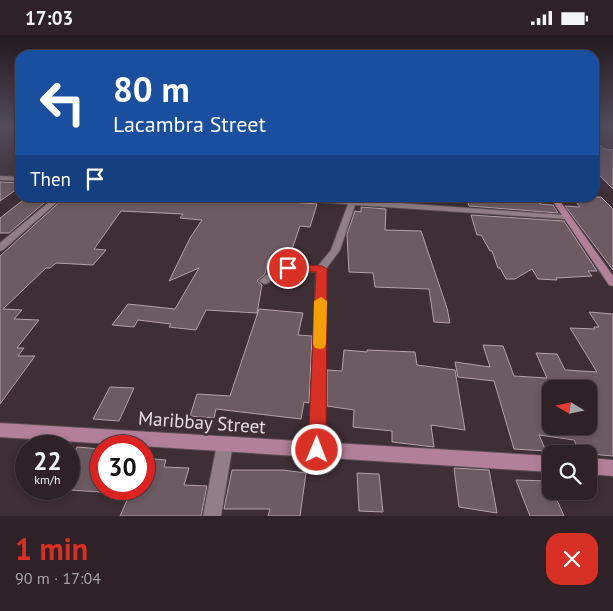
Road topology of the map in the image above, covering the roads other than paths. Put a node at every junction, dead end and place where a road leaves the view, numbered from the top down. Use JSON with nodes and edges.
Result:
{"nodes":[{"id":1,"x":0,"y":178,"type":"edge"},
{"id":2,"x":15,"y":179,"type":"edge"},
{"id":3,"x":54,"y":202,"type":"edge"},
{"id":4,"x":339,"y":202,"type":"edge"},
{"id":5,"x":556,"y":202,"type":"edge"},
{"id":6,"x":352,"y":203,"type":"junction"},
{"id":7,"x":565,"y":217,"type":"junction"},
{"id":8,"x":0,"y":248,"type":"edge"},
{"id":9,"x":322,"y":269,"type":"junction"},
{"id":10,"x":264,"y":281,"type":"dead end"},
{"id":11,"x":613,"y":283,"type":"edge"},
{"id":12,"x":0,"y":430,"type":"edge"},
{"id":13,"x":225,"y":444,"type":"junction"},
{"id":14,"x":317,"y":450,"type":"junction"},
{"id":15,"x":542,"y":463,"type":"edge"},
{"id":16,"x":597,"y":467,"type":"edge"},
{"id":17,"x":613,"y":468,"type":"edge"},
{"id":18,"x":212,"y":516,"type":"edge"}],
"edges":[{"from":1,"to":2,"type":"street"},
{"from":3,"to":8,"type":"street"},
{"from":4,"to":6,"type":"street"},
{"from":5,"to":7,"type":"street"},
{"from":6,"to":7,"type":"street"},
{"from":6,"to":9,"type":"street"},
{"from":7,"to":11,"type":"street"},
{"from":9,"to":10,"type":"street"},
{"from":9,"to":14,"type":"street"},
{"from":12,"to":13,"type":"street","name":"Maribbay Street"},
{"from":13,"to":14,"type":"street","name":"Maribbay Street"},
{"from":13,"to":18,"type":"street"},
{"from":14,"to":15,"type":"street","name":"Maribbay Street"},
{"from":16,"to":17,"type":"street"}]}
